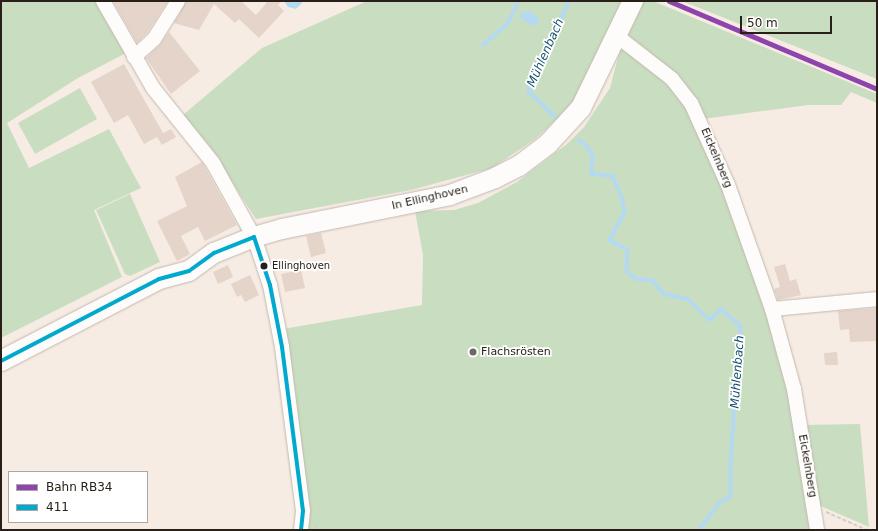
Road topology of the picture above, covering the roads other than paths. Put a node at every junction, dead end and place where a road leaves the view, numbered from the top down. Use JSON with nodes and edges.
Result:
{"nodes":[{"id":1,"x":103,"y":1,"type":"edge"},
{"id":2,"x":178,"y":1,"type":"edge"},
{"id":3,"x":632,"y":1,"type":"edge"},
{"id":4,"x":616,"y":36,"type":"junction"},
{"id":5,"x":134,"y":57,"type":"junction"},
{"id":6,"x":254,"y":237,"type":"junction"},
{"id":7,"x":877,"y":299,"type":"edge"},
{"id":8,"x":772,"y":309,"type":"junction"},
{"id":9,"x":1,"y":361,"type":"edge"},
{"id":10,"x":301,"y":530,"type":"edge"},
{"id":11,"x":817,"y":530,"type":"edge"}],
"edges":[{"from":1,"to":5,"type":"street"},
{"from":2,"to":5,"type":"street"},
{"from":3,"to":4,"type":"street"},
{"from":4,"to":6,"type":"street","name":"In Ellinghoven"},
{"from":4,"to":8,"type":"street","name":"Eickelnberg"},
{"from":5,"to":6,"type":"street"},
{"from":6,"to":9,"type":"street","name":"In Ellinghoven"},
{"from":6,"to":10,"type":"street"},
{"from":7,"to":8,"type":"street"},
{"from":8,"to":11,"type":"street","name":"Eickelnberg"}]}
